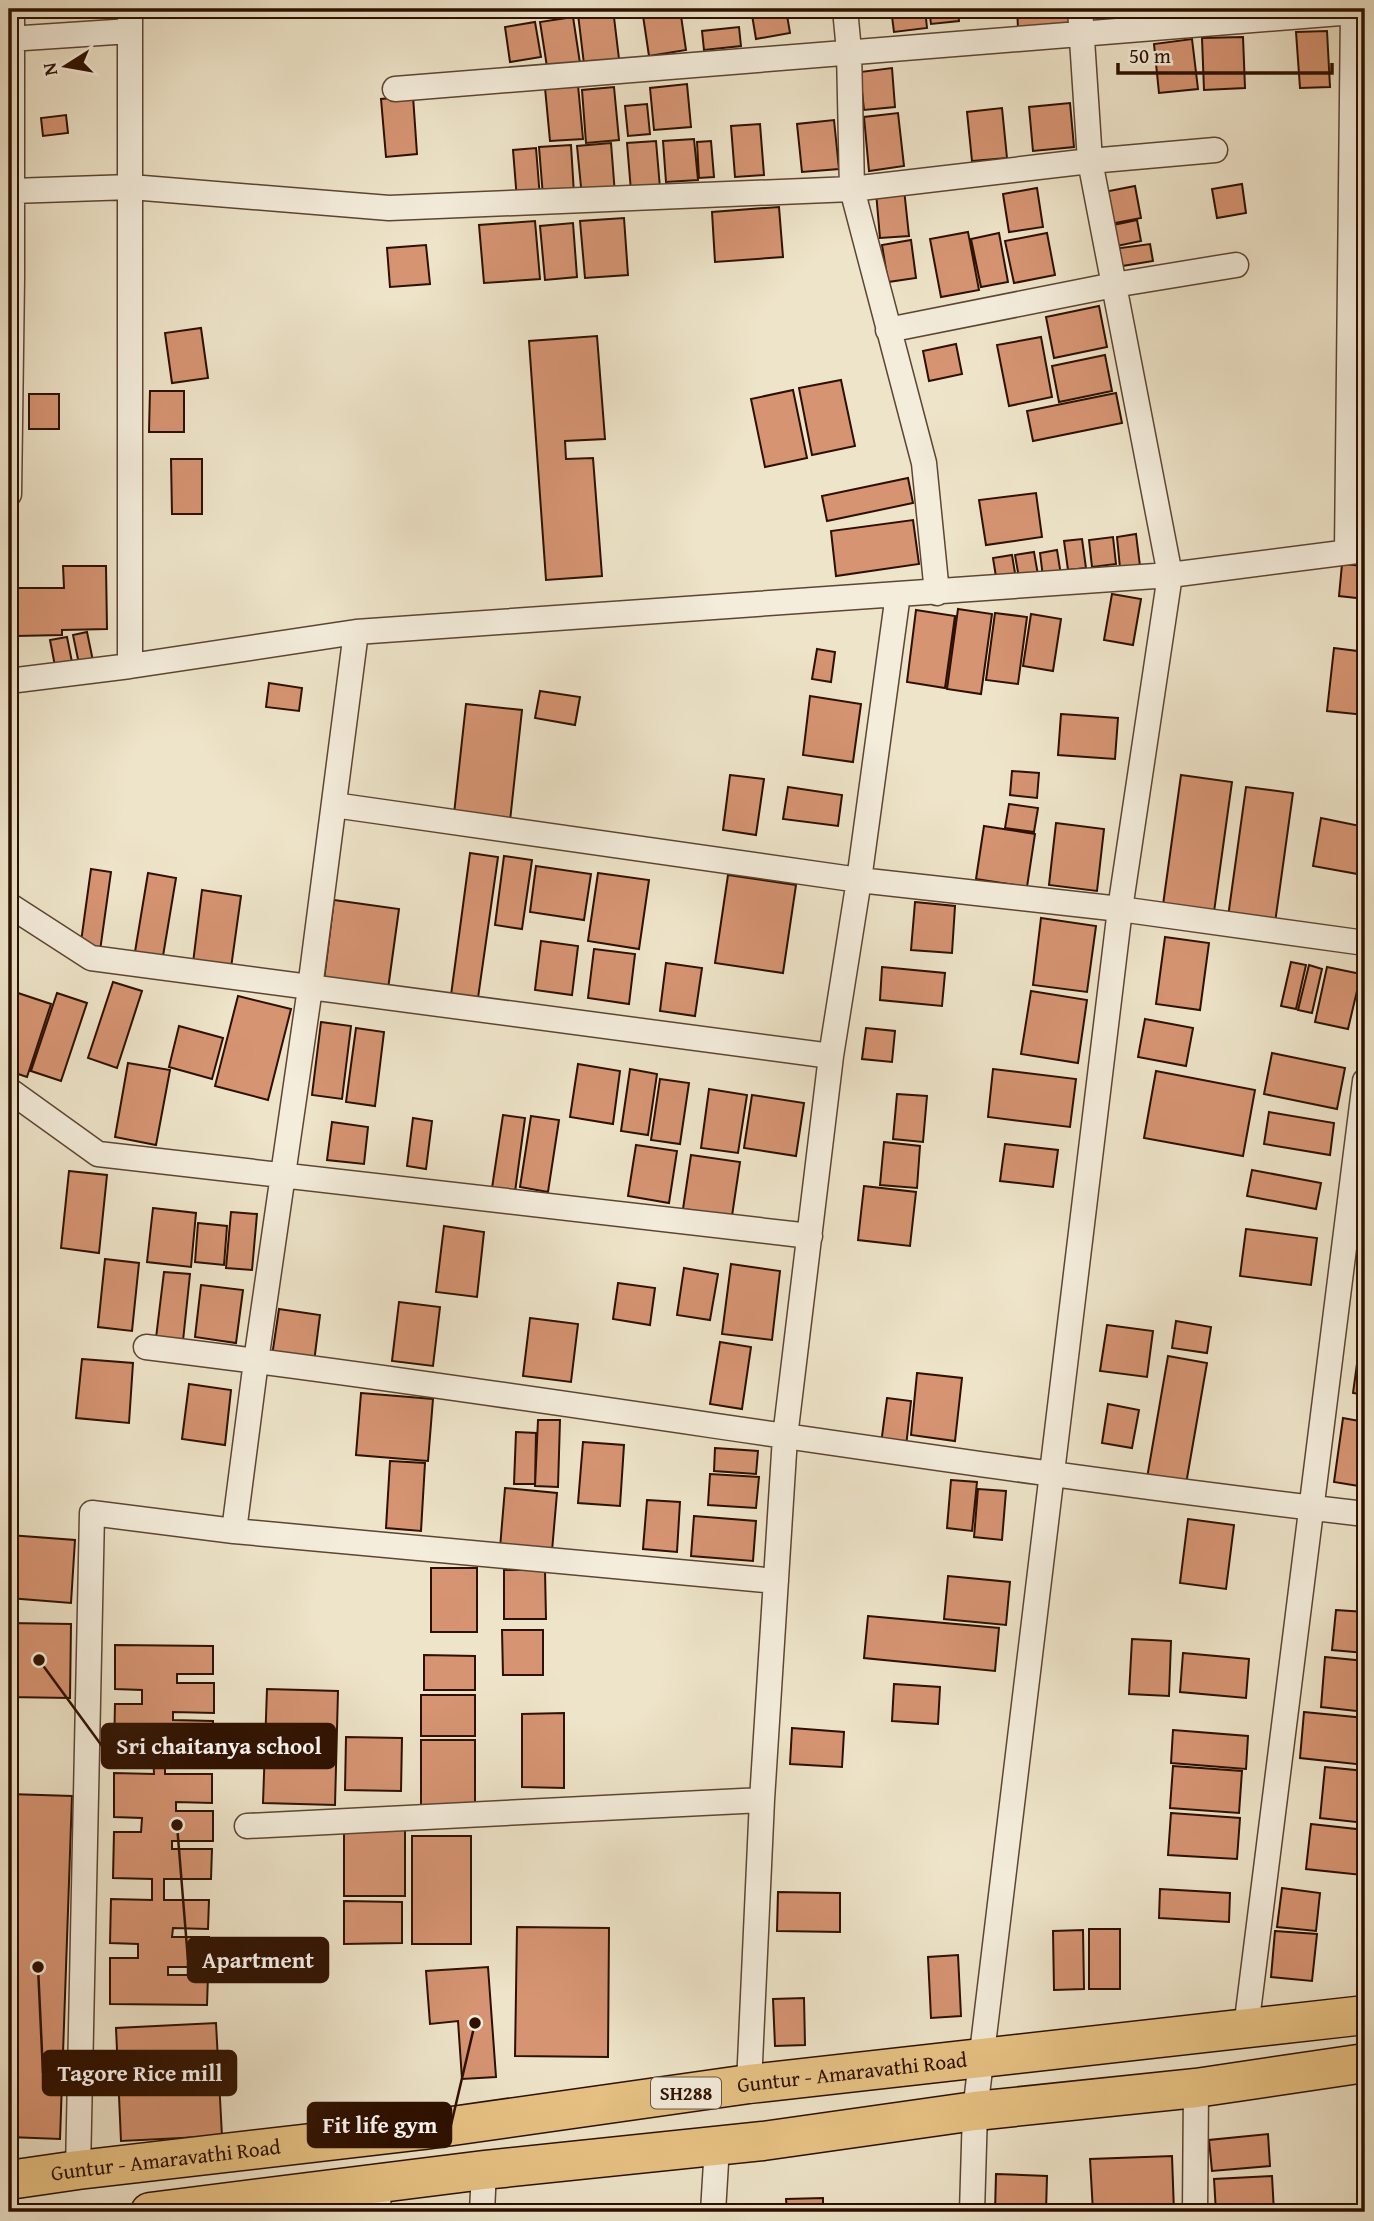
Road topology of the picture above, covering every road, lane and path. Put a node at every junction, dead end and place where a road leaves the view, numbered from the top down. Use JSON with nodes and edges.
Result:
{"nodes":[{"id":1,"x":12,"y":9,"type":"edge"},
{"id":2,"x":845,"y":9,"type":"edge"},
{"id":3,"x":1080,"y":9,"type":"edge"},
{"id":4,"x":1353,"y":11,"type":"edge"},
{"id":5,"x":131,"y":20,"type":"edge"},
{"id":6,"x":1082,"y":34,"type":"junction"},
{"id":7,"x":11,"y":39,"type":"edge"},
{"id":8,"x":849,"y":51,"type":"junction"},
{"id":9,"x":396,"y":89,"type":"dead end"},
{"id":10,"x":1215,"y":150,"type":"dead end"},
{"id":11,"x":1090,"y":160,"type":"junction"},
{"id":12,"x":131,"y":187,"type":"junction"},
{"id":13,"x":852,"y":189,"type":"junction"},
{"id":14,"x":12,"y":191,"type":"junction"},
{"id":15,"x":1236,"y":265,"type":"dead end"},
{"id":16,"x":1114,"y":285,"type":"junction"},
{"id":17,"x":888,"y":330,"type":"junction"},
{"id":18,"x":9,"y":494,"type":"edge"},
{"id":19,"x":1356,"y":550,"type":"edge"},
{"id":20,"x":1170,"y":575,"type":"junction"},
{"id":21,"x":937,"y":593,"type":"junction"},
{"id":22,"x":898,"y":594,"type":"junction"},
{"id":23,"x":356,"y":632,"type":"junction"},
{"id":24,"x":131,"y":666,"type":"junction"},
{"id":25,"x":9,"y":681,"type":"edge"},
{"id":26,"x":334,"y":805,"type":"junction"},
{"id":27,"x":859,"y":880,"type":"junction"},
{"id":28,"x":9,"y":905,"type":"edge"},
{"id":29,"x":1120,"y":909,"type":"junction"},
{"id":30,"x":1365,"y":943,"type":"edge"},
{"id":31,"x":310,"y":988,"type":"junction"},
{"id":32,"x":831,"y":1056,"type":"junction"},
{"id":33,"x":1365,"y":1081,"type":"edge"},
{"id":34,"x":9,"y":1090,"type":"edge"},
{"id":35,"x":284,"y":1176,"type":"junction"},
{"id":36,"x":810,"y":1236,"type":"junction"},
{"id":37,"x":146,"y":1348,"type":"dead end"},
{"id":38,"x":256,"y":1361,"type":"junction"},
{"id":39,"x":785,"y":1437,"type":"junction"},
{"id":40,"x":1051,"y":1472,"type":"junction"},
{"id":41,"x":1311,"y":1508,"type":"junction"},
{"id":42,"x":1365,"y":1514,"type":"edge"},
{"id":43,"x":234,"y":1531,"type":"junction"},
{"id":44,"x":776,"y":1581,"type":"junction"},
{"id":45,"x":762,"y":1800,"type":"junction"},
{"id":46,"x":247,"y":1826,"type":"dead end"},
{"id":47,"x":1365,"y":2015,"type":"edge"},
{"id":48,"x":1246,"y":2028,"type":"junction"},
{"id":49,"x":982,"y":2057,"type":"junction"},
{"id":50,"x":1365,"y":2063,"type":"edge"},
{"id":51,"x":749,"y":2084,"type":"junction"},
{"id":52,"x":1196,"y":2088,"type":"junction"},
{"id":53,"x":975,"y":2111,"type":"junction"},
{"id":54,"x":717,"y":2146,"type":"junction"},
{"id":55,"x":78,"y":2170,"type":"junction"},
{"id":56,"x":484,"y":2170,"type":"junction"},
{"id":57,"x":9,"y":2180,"type":"edge"},
{"id":58,"x":379,"y":2198,"type":"edge"},
{"id":59,"x":213,"y":2208,"type":"edge"},
{"id":60,"x":150,"y":2212,"type":"edge"},
{"id":61,"x":482,"y":2212,"type":"edge"},
{"id":62,"x":713,"y":2212,"type":"edge"},
{"id":63,"x":972,"y":2212,"type":"edge"},
{"id":64,"x":1195,"y":2212,"type":"edge"}],
"edges":[{"from":1,"to":7,"type":"street"},
{"from":2,"to":8,"type":"street"},
{"from":3,"to":6,"type":"street"},
{"from":4,"to":6,"type":"street"},
{"from":4,"to":19,"type":"street"},
{"from":5,"to":7,"type":"street"},
{"from":5,"to":12,"type":"street"},
{"from":6,"to":8,"type":"street"},
{"from":6,"to":11,"type":"street"},
{"from":7,"to":14,"type":"street"},
{"from":8,"to":9,"type":"street"},
{"from":8,"to":13,"type":"street"},
{"from":10,"to":11,"type":"street"},
{"from":11,"to":13,"type":"street"},
{"from":11,"to":16,"type":"street"},
{"from":12,"to":13,"type":"street"},
{"from":12,"to":14,"type":"street"},
{"from":12,"to":24,"type":"street"},
{"from":13,"to":17,"type":"street"},
{"from":14,"to":18,"type":"street"},
{"from":15,"to":16,"type":"street"},
{"from":16,"to":17,"type":"street"},
{"from":16,"to":20,"type":"street"},
{"from":17,"to":21,"type":"street"},
{"from":19,"to":20,"type":"street"},
{"from":20,"to":21,"type":"street"},
{"from":20,"to":29,"type":"street"},
{"from":21,"to":22,"type":"street"},
{"from":22,"to":23,"type":"street"},
{"from":22,"to":27,"type":"street"},
{"from":23,"to":24,"type":"street"},
{"from":23,"to":26,"type":"street"},
{"from":24,"to":25,"type":"street"},
{"from":26,"to":27,"type":"street"},
{"from":26,"to":31,"type":"street"},
{"from":27,"to":29,"type":"street"},
{"from":27,"to":32,"type":"street"},
{"from":28,"to":31,"type":"street"},
{"from":29,"to":30,"type":"street"},
{"from":29,"to":40,"type":"street"},
{"from":31,"to":32,"type":"street"},
{"from":31,"to":35,"type":"street"},
{"from":32,"to":36,"type":"street"},
{"from":33,"to":41,"type":"street"},
{"from":34,"to":35,"type":"street"},
{"from":35,"to":36,"type":"street"},
{"from":35,"to":38,"type":"street"},
{"from":36,"to":39,"type":"street"},
{"from":37,"to":38,"type":"street"},
{"from":38,"to":39,"type":"street"},
{"from":38,"to":43,"type":"street"},
{"from":39,"to":40,"type":"street"},
{"from":39,"to":44,"type":"street"},
{"from":40,"to":41,"type":"street"},
{"from":40,"to":49,"type":"street"},
{"from":41,"to":42,"type":"street"},
{"from":41,"to":48,"type":"street"},
{"from":43,"to":44,"type":"street"},
{"from":43,"to":55,"type":"street"},
{"from":44,"to":45,"type":"street"},
{"from":45,"to":46,"type":"street"},
{"from":45,"to":51,"type":"street"},
{"from":47,"to":48,"type":"main road","name":"Guntur - Amaravathi Road","number":"SH288"},
{"from":48,"to":49,"type":"main road","name":"Guntur - Amaravathi Road","number":"SH288"},
{"from":49,"to":51,"type":"main road","name":"Guntur - Amaravathi Road","number":"SH288"},
{"from":49,"to":53,"type":"street"},
{"from":50,"to":52,"type":"main road"},
{"from":51,"to":55,"type":"main road","name":"Guntur - Amaravathi Road","number":"SH288"},
{"from":52,"to":53,"type":"main road"},
{"from":52,"to":64,"type":"street"},
{"from":53,"to":54,"type":"main road"},
{"from":53,"to":63,"type":"street"},
{"from":54,"to":56,"type":"main road"},
{"from":54,"to":62,"type":"street"},
{"from":55,"to":57,"type":"main road","name":"Guntur - Amaravathi Road","number":"SH288"},
{"from":56,"to":58,"type":"main road"},
{"from":56,"to":61,"type":"street"},
{"from":58,"to":59,"type":"main road"},
{"from":59,"to":60,"type":"main road"}]}
